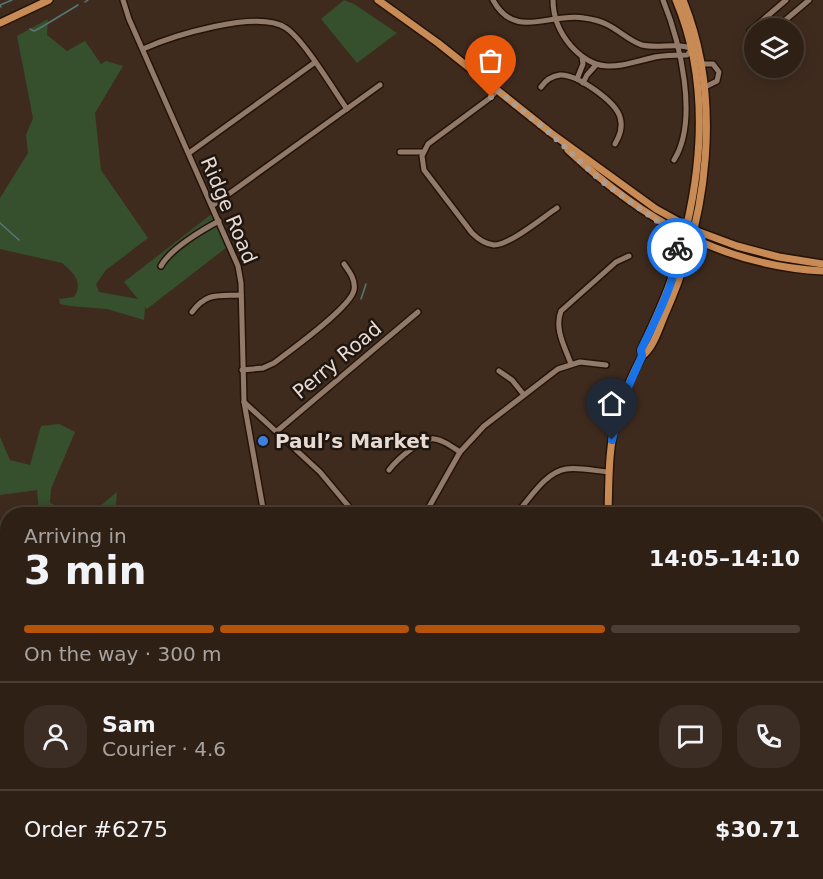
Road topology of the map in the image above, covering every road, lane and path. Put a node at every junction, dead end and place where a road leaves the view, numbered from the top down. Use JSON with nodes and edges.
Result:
{"nodes":[{"id":1,"x":50,"y":0,"type":"edge"},
{"id":2,"x":123,"y":0,"type":"edge"},
{"id":3,"x":378,"y":0,"type":"edge"},
{"id":4,"x":493,"y":0,"type":"edge"},
{"id":5,"x":553,"y":0,"type":"edge"},
{"id":6,"x":663,"y":0,"type":"edge"},
{"id":7,"x":676,"y":0,"type":"edge"},
{"id":8,"x":683,"y":0,"type":"edge"},
{"id":9,"x":786,"y":0,"type":"edge"},
{"id":10,"x":807,"y":1,"type":"edge"},
{"id":11,"x":765,"y":18,"type":"edge"},
{"id":12,"x":787,"y":18,"type":"edge"},
{"id":13,"x":554,"y":20,"type":"junction"},
{"id":14,"x":0,"y":23,"type":"edge"},
{"id":15,"x":658,"y":47,"type":"junction"},
{"id":16,"x":679,"y":47,"type":"junction"},
{"id":17,"x":692,"y":49,"type":"junction"},
{"id":18,"x":143,"y":50,"type":"junction"},
{"id":19,"x":680,"y":55,"type":"junction"},
{"id":20,"x":582,"y":57,"type":"junction"},
{"id":21,"x":658,"y":57,"type":"junction"},
{"id":22,"x":314,"y":63,"type":"junction"},
{"id":23,"x":701,"y":64,"type":"junction"},
{"id":24,"x":596,"y":65,"type":"junction"},
{"id":25,"x":577,"y":79,"type":"junction"},
{"id":26,"x":583,"y":82,"type":"junction"},
{"id":27,"x":380,"y":85,"type":"dead end"},
{"id":28,"x":541,"y":87,"type":"dead end"},
{"id":29,"x":705,"y":87,"type":"junction"},
{"id":30,"x":497,"y":90,"type":"junction"},
{"id":31,"x":347,"y":109,"type":"junction"},
{"id":32,"x":551,"y":134,"type":"junction"},
{"id":33,"x":615,"y":144,"type":"dead end"},
{"id":34,"x":400,"y":152,"type":"dead end"},
{"id":35,"x":423,"y":152,"type":"junction"},
{"id":36,"x":189,"y":153,"type":"junction"},
{"id":37,"x":674,"y":160,"type":"dead end"},
{"id":38,"x":212,"y":206,"type":"junction"},
{"id":39,"x":557,"y":208,"type":"dead end"},
{"id":40,"x":219,"y":221,"type":"junction"},
{"id":41,"x":657,"y":221,"type":"junction"},
{"id":42,"x":691,"y":228,"type":"junction"},
{"id":43,"x":688,"y":237,"type":"junction"},
{"id":44,"x":630,"y":256,"type":"dead end"},
{"id":45,"x":679,"y":256,"type":"junction"},
{"id":46,"x":779,"y":257,"type":"junction"},
{"id":47,"x":344,"y":264,"type":"dead end"},
{"id":48,"x":823,"y":264,"type":"edge"},
{"id":49,"x":161,"y":266,"type":"dead end"},
{"id":50,"x":779,"y":266,"type":"junction"},
{"id":51,"x":823,"y":271,"type":"edge"},
{"id":52,"x":241,"y":295,"type":"junction"},
{"id":53,"x":192,"y":312,"type":"dead end"},
{"id":54,"x":418,"y":312,"type":"dead end"},
{"id":55,"x":642,"y":356,"type":"junction"},
{"id":56,"x":571,"y":364,"type":"junction"},
{"id":57,"x":606,"y":365,"type":"dead end"},
{"id":58,"x":242,"y":370,"type":"junction"},
{"id":59,"x":499,"y":371,"type":"dead end"},
{"id":60,"x":524,"y":395,"type":"junction"},
{"id":61,"x":244,"y":402,"type":"junction"},
{"id":62,"x":277,"y":431,"type":"junction"},
{"id":63,"x":460,"y":452,"type":"junction"},
{"id":64,"x":389,"y":470,"type":"dead end"},
{"id":65,"x":609,"y":472,"type":"junction"},
{"id":66,"x":263,"y":507,"type":"edge"},
{"id":67,"x":350,"y":507,"type":"edge"},
{"id":68,"x":429,"y":507,"type":"edge"},
{"id":69,"x":522,"y":507,"type":"edge"},
{"id":70,"x":608,"y":507,"type":"edge"}],
"edges":[{"from":1,"to":14,"type":"main road"},
{"from":2,"to":18,"type":"street","name":"Ridge Road"},
{"from":3,"to":30,"type":"main road"},
{"from":4,"to":13,"type":"street"},
{"from":5,"to":13,"type":"street"},
{"from":6,"to":16,"type":"street"},
{"from":7,"to":17,"type":"main road"},
{"from":8,"to":23,"type":"main road"},
{"from":9,"to":11,"type":"street"},
{"from":10,"to":12,"type":"street"},
{"from":13,"to":15,"type":"street"},
{"from":13,"to":20,"type":"street"},
{"from":15,"to":16,"type":"street"},
{"from":15,"to":21,"type":"street"},
{"from":16,"to":17,"type":"street"},
{"from":16,"to":19,"type":"street"},
{"from":17,"to":19,"type":"street"},
{"from":17,"to":42,"type":"main road"},
{"from":18,"to":22,"type":"street"},
{"from":18,"to":36,"type":"street","name":"Ridge Road"},
{"from":19,"to":21,"type":"street"},
{"from":19,"to":37,"type":"street"},
{"from":20,"to":24,"type":"street"},
{"from":20,"to":25,"type":"street"},
{"from":21,"to":24,"type":"street"},
{"from":22,"to":31,"type":"street"},
{"from":22,"to":36,"type":"street"},
{"from":23,"to":29,"type":"main road"},
{"from":23,"to":29,"type":"street"},
{"from":24,"to":26,"type":"street"},
{"from":25,"to":26,"type":"street"},
{"from":25,"to":28,"type":"street"},
{"from":26,"to":33,"type":"street"},
{"from":27,"to":31,"type":"street"},
{"from":29,"to":42,"type":"main road"},
{"from":30,"to":32,"type":"main road"},
{"from":30,"to":35,"type":"street"},
{"from":31,"to":38,"type":"street"},
{"from":32,"to":41,"type":"main road"},
{"from":32,"to":42,"type":"main road"},
{"from":34,"to":35,"type":"street"},
{"from":35,"to":39,"type":"street"},
{"from":36,"to":38,"type":"street","name":"Ridge Road"},
{"from":38,"to":40,"type":"street","name":"Ridge Road"},
{"from":40,"to":49,"type":"street"},
{"from":40,"to":52,"type":"street","name":"Ridge Road"},
{"from":41,"to":43,"type":"main road"},
{"from":41,"to":45,"type":"main road"},
{"from":42,"to":43,"type":"main road"},
{"from":42,"to":46,"type":"main road"},
{"from":43,"to":45,"type":"main road"},
{"from":43,"to":50,"type":"main road"},
{"from":43,"to":55,"type":"main road"},
{"from":44,"to":56,"type":"street"},
{"from":45,"to":55,"type":"main road"},
{"from":46,"to":48,"type":"main road"},
{"from":46,"to":50,"type":"main road"},
{"from":47,"to":58,"type":"street"},
{"from":50,"to":51,"type":"main road"},
{"from":52,"to":53,"type":"street"},
{"from":52,"to":58,"type":"street","name":"Ridge Road"},
{"from":54,"to":62,"type":"street","name":"Perry Road"},
{"from":55,"to":65,"type":"main road"},
{"from":56,"to":57,"type":"street"},
{"from":56,"to":60,"type":"street"},
{"from":58,"to":61,"type":"street","name":"Ridge Road"},
{"from":59,"to":60,"type":"street"},
{"from":60,"to":63,"type":"street"},
{"from":61,"to":62,"type":"street"},
{"from":61,"to":66,"type":"street","name":"Ridge Road"},
{"from":62,"to":67,"type":"street"},
{"from":63,"to":64,"type":"street"},
{"from":63,"to":68,"type":"street"},
{"from":65,"to":69,"type":"street"},
{"from":65,"to":70,"type":"main road"}]}
